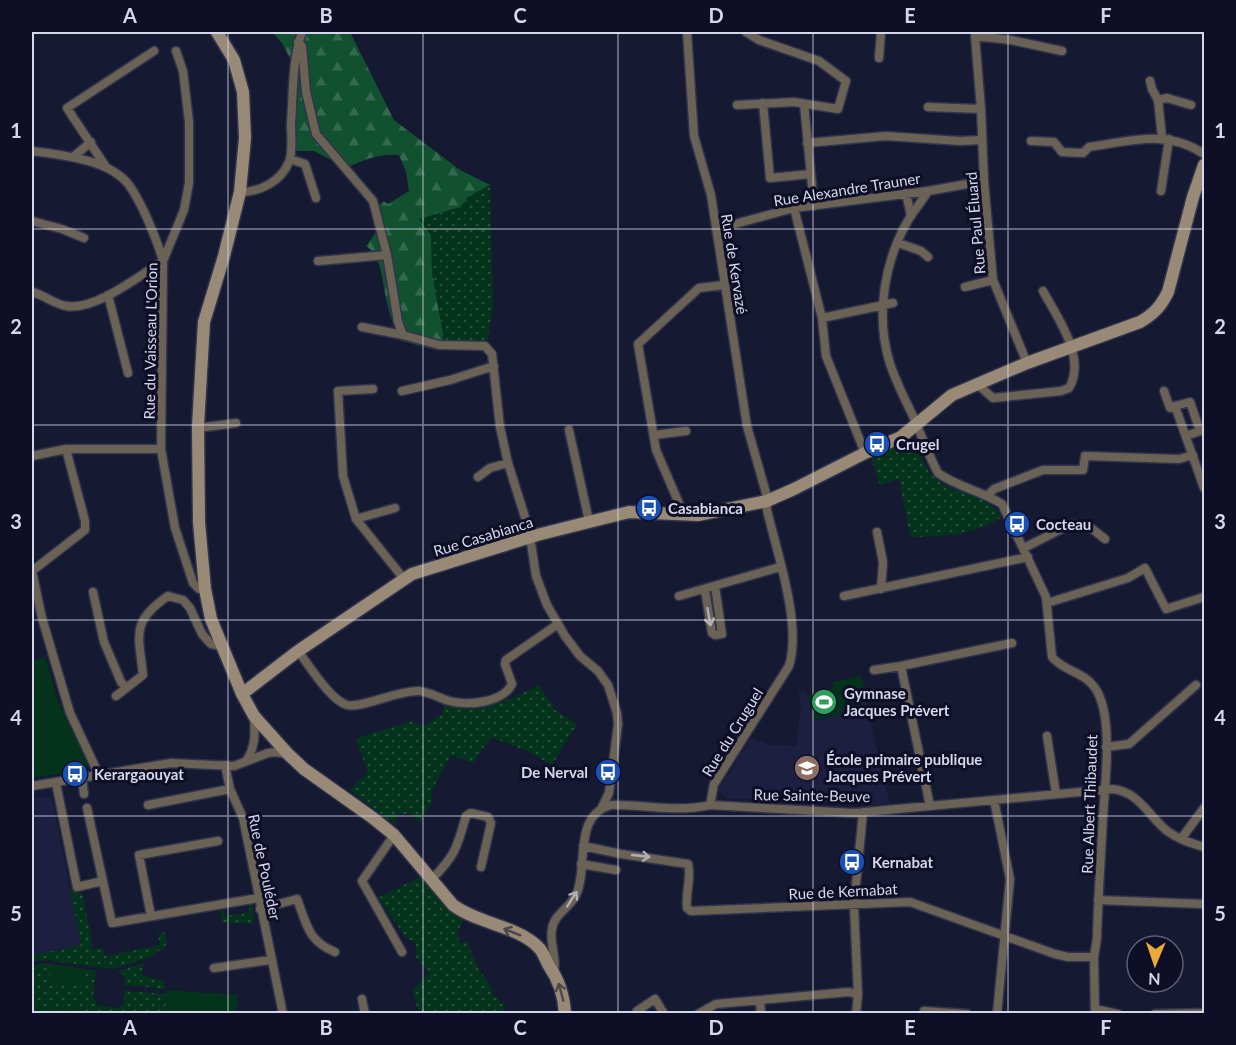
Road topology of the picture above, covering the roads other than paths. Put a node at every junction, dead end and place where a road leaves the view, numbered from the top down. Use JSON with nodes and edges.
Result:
{"nodes":[{"id":1,"x":217,"y":32,"type":"edge"},
{"id":2,"x":302,"y":32,"type":"edge"},
{"id":3,"x":687,"y":32,"type":"edge"},
{"id":4,"x":746,"y":32,"type":"edge"},
{"id":5,"x":881,"y":32,"type":"edge"},
{"id":6,"x":298,"y":42,"type":"junction"},
{"id":7,"x":154,"y":51,"type":"dead end"},
{"id":8,"x":176,"y":51,"type":"dead end"},
{"id":9,"x":1062,"y":51,"type":"dead end"},
{"id":10,"x":879,"y":58,"type":"dead end"},
{"id":11,"x":1150,"y":81,"type":"dead end"},
{"id":12,"x":1158,"y":100,"type":"junction"},
{"id":13,"x":763,"y":103,"type":"junction"},
{"id":14,"x":804,"y":104,"type":"junction"},
{"id":15,"x":737,"y":105,"type":"dead end"},
{"id":16,"x":1191,"y":105,"type":"dead end"},
{"id":17,"x":928,"y":107,"type":"dead end"},
{"id":18,"x":981,"y":109,"type":"junction"},
{"id":19,"x":1166,"y":138,"type":"junction"},
{"id":20,"x":982,"y":140,"type":"junction"},
{"id":21,"x":1031,"y":141,"type":"dead end"},
{"id":22,"x":91,"y":142,"type":"junction"},
{"id":23,"x":807,"y":143,"type":"junction"},
{"id":24,"x":32,"y":151,"type":"edge"},
{"id":25,"x":1204,"y":154,"type":"edge"},
{"id":26,"x":73,"y":157,"type":"junction"},
{"id":27,"x":290,"y":159,"type":"junction"},
{"id":28,"x":1204,"y":165,"type":"edge"},
{"id":29,"x":106,"y":167,"type":"junction"},
{"id":30,"x":811,"y":174,"type":"junction"},
{"id":31,"x":984,"y":182,"type":"junction"},
{"id":32,"x":928,"y":191,"type":"junction"},
{"id":33,"x":1161,"y":191,"type":"dead end"},
{"id":34,"x":240,"y":192,"type":"junction"},
{"id":35,"x":906,"y":193,"type":"junction"},
{"id":36,"x":316,"y":198,"type":"dead end"},
{"id":37,"x":814,"y":206,"type":"junction"},
{"id":38,"x":794,"y":208,"type":"junction"},
{"id":39,"x":911,"y":216,"type":"junction"},
{"id":40,"x":32,"y":221,"type":"edge"},
{"id":41,"x":716,"y":229,"type":"junction"},
{"id":42,"x":84,"y":238,"type":"dead end"},
{"id":43,"x":898,"y":243,"type":"junction"},
{"id":44,"x":387,"y":255,"type":"junction"},
{"id":45,"x":928,"y":257,"type":"dead end"},
{"id":46,"x":163,"y":261,"type":"junction"},
{"id":47,"x":318,"y":261,"type":"dead end"},
{"id":48,"x":993,"y":280,"type":"junction"},
{"id":49,"x":724,"y":285,"type":"junction"},
{"id":50,"x":965,"y":287,"type":"dead end"},
{"id":51,"x":1042,"y":291,"type":"dead end"},
{"id":52,"x":32,"y":292,"type":"edge"},
{"id":53,"x":108,"y":295,"type":"junction"},
{"id":54,"x":893,"y":303,"type":"dead end"},
{"id":55,"x":882,"y":307,"type":"junction"},
{"id":56,"x":822,"y":318,"type":"junction"},
{"id":57,"x":362,"y":327,"type":"dead end"},
{"id":58,"x":403,"y":335,"type":"junction"},
{"id":59,"x":1071,"y":346,"type":"junction"},
{"id":60,"x":1027,"y":363,"type":"junction"},
{"id":61,"x":494,"y":366,"type":"junction"},
{"id":62,"x":128,"y":373,"type":"dead end"},
{"id":63,"x":977,"y":384,"type":"junction"},
{"id":64,"x":373,"y":389,"type":"dead end"},
{"id":65,"x":402,"y":391,"type":"dead end"},
{"id":66,"x":1164,"y":392,"type":"dead end"},
{"id":67,"x":1175,"y":406,"type":"junction"},
{"id":68,"x":236,"y":423,"type":"dead end"},
{"id":69,"x":916,"y":423,"type":"junction"},
{"id":70,"x":198,"y":428,"type":"junction"},
{"id":71,"x":569,"y":430,"type":"dead end"},
{"id":72,"x":686,"y":431,"type":"dead end"},
{"id":73,"x":654,"y":435,"type":"junction"},
{"id":74,"x":1186,"y":436,"type":"junction"},
{"id":75,"x":66,"y":449,"type":"junction"},
{"id":76,"x":161,"y":449,"type":"junction"},
{"id":77,"x":865,"y":453,"type":"junction"},
{"id":78,"x":1193,"y":454,"type":"junction"},
{"id":79,"x":32,"y":456,"type":"edge"},
{"id":80,"x":508,"y":463,"type":"junction"},
{"id":81,"x":478,"y":477,"type":"dead end"},
{"id":82,"x":1204,"y":488,"type":"edge"},
{"id":83,"x":988,"y":495,"type":"junction"},
{"id":84,"x":767,"y":501,"type":"junction"},
{"id":85,"x":395,"y":508,"type":"dead end"},
{"id":86,"x":684,"y":515,"type":"junction"},
{"id":87,"x":356,"y":519,"type":"junction"},
{"id":88,"x":589,"y":521,"type":"junction"},
{"id":89,"x":877,"y":532,"type":"dead end"},
{"id":90,"x":529,"y":539,"type":"junction"},
{"id":91,"x":1105,"y":539,"type":"dead end"},
{"id":92,"x":1024,"y":548,"type":"junction"},
{"id":93,"x":1028,"y":558,"type":"junction"},
{"id":94,"x":780,"y":567,"type":"junction"},
{"id":95,"x":32,"y":571,"type":"edge"},
{"id":96,"x":404,"y":579,"type":"junction"},
{"id":97,"x":715,"y":586,"type":"junction"},
{"id":98,"x":881,"y":589,"type":"junction"},
{"id":99,"x":205,"y":590,"type":"junction"},
{"id":100,"x":705,"y":590,"type":"junction"},
{"id":101,"x":93,"y":592,"type":"dead end"},
{"id":102,"x":679,"y":596,"type":"dead end"},
{"id":103,"x":844,"y":596,"type":"dead end"},
{"id":104,"x":1204,"y":597,"type":"edge"},
{"id":105,"x":1047,"y":603,"type":"junction"},
{"id":106,"x":42,"y":618,"type":"junction"},
{"id":107,"x":32,"y":620,"type":"edge"},
{"id":108,"x":558,"y":624,"type":"junction"},
{"id":109,"x":1012,"y":643,"type":"dead end"},
{"id":110,"x":222,"y":646,"type":"junction"},
{"id":111,"x":298,"y":651,"type":"junction"},
{"id":112,"x":901,"y":666,"type":"junction"},
{"id":113,"x":874,"y":670,"type":"dead end"},
{"id":114,"x":1196,"y":685,"type":"dead end"},
{"id":115,"x":126,"y":688,"type":"junction"},
{"id":116,"x":243,"y":694,"type":"junction"},
{"id":117,"x":116,"y":696,"type":"dead end"},
{"id":118,"x":254,"y":716,"type":"junction"},
{"id":119,"x":1047,"y":736,"type":"dead end"},
{"id":120,"x":1106,"y":747,"type":"junction"},
{"id":121,"x":288,"y":754,"type":"junction"},
{"id":122,"x":244,"y":763,"type":"junction"},
{"id":123,"x":225,"y":765,"type":"junction"},
{"id":124,"x":99,"y":776,"type":"junction"},
{"id":125,"x":82,"y":778,"type":"junction"},
{"id":126,"x":56,"y":783,"type":"junction"},
{"id":127,"x":32,"y":786,"type":"edge"},
{"id":128,"x":230,"y":789,"type":"junction"},
{"id":129,"x":1105,"y":790,"type":"junction"},
{"id":130,"x":609,"y":793,"type":"junction"},
{"id":131,"x":84,"y":794,"type":"dead end"},
{"id":132,"x":1056,"y":794,"type":"junction"},
{"id":133,"x":994,"y":800,"type":"junction"},
{"id":134,"x":620,"y":804,"type":"junction"},
{"id":135,"x":148,"y":805,"type":"dead end"},
{"id":136,"x":710,"y":805,"type":"junction"},
{"id":137,"x":930,"y":806,"type":"junction"},
{"id":138,"x":602,"y":807,"type":"junction"},
{"id":139,"x":87,"y":808,"type":"dead end"},
{"id":140,"x":1204,"y":808,"type":"edge"},
{"id":141,"x":863,"y":812,"type":"junction"},
{"id":142,"x":394,"y":835,"type":"junction"},
{"id":143,"x":1181,"y":839,"type":"junction"},
{"id":144,"x":218,"y":841,"type":"dead end"},
{"id":145,"x":583,"y":846,"type":"junction"},
{"id":146,"x":1204,"y":847,"type":"edge"},
{"id":147,"x":581,"y":864,"type":"junction"},
{"id":148,"x":481,"y":867,"type":"dead end"},
{"id":149,"x":616,"y":870,"type":"dead end"},
{"id":150,"x":431,"y":880,"type":"junction"},
{"id":151,"x":103,"y":881,"type":"junction"},
{"id":152,"x":258,"y":898,"type":"junction"},
{"id":153,"x":1098,"y":900,"type":"junction"},
{"id":154,"x":1204,"y":904,"type":"edge"},
{"id":155,"x":854,"y":905,"type":"junction"},
{"id":156,"x":260,"y":909,"type":"junction"},
{"id":157,"x":151,"y":916,"type":"junction"},
{"id":158,"x":1005,"y":934,"type":"junction"},
{"id":159,"x":335,"y":952,"type":"dead end"},
{"id":160,"x":402,"y":952,"type":"dead end"},
{"id":161,"x":1094,"y":957,"type":"junction"},
{"id":162,"x":270,"y":960,"type":"junction"},
{"id":163,"x":214,"y":968,"type":"dead end"},
{"id":164,"x":554,"y":971,"type":"junction"},
{"id":165,"x":858,"y":995,"type":"junction"},
{"id":166,"x":362,"y":999,"type":"dead end"},
{"id":167,"x":760,"y":1001,"type":"junction"},
{"id":168,"x":924,"y":1011,"type":"dead end"},
{"id":169,"x":1095,"y":1011,"type":"edge"},
{"id":170,"x":1204,"y":1013,"type":"edge"},
{"id":171,"x":283,"y":1014,"type":"edge"},
{"id":172,"x":365,"y":1014,"type":"edge"},
{"id":173,"x":565,"y":1014,"type":"edge"},
{"id":174,"x":639,"y":1014,"type":"edge"},
{"id":175,"x":664,"y":1014,"type":"edge"},
{"id":176,"x":698,"y":1014,"type":"edge"},
{"id":177,"x":761,"y":1014,"type":"edge"},
{"id":178,"x":856,"y":1014,"type":"edge"},
{"id":179,"x":967,"y":1014,"type":"edge"},
{"id":180,"x":997,"y":1014,"type":"edge"},
{"id":181,"x":1118,"y":1014,"type":"edge"},
{"id":182,"x":1155,"y":1014,"type":"edge"}],
"edges":[{"from":1,"to":34,"type":"street"},
{"from":2,"to":6,"type":"street"},
{"from":3,"to":41,"type":"street","name":"Rue de Kervazé"},
{"from":4,"to":14,"type":"street"},
{"from":5,"to":10,"type":"street"},
{"from":6,"to":27,"type":"street"},
{"from":6,"to":44,"type":"street"},
{"from":7,"to":22,"type":"street"},
{"from":8,"to":46,"type":"street","name":"Rue du Vaisseau L'Orion"},
{"from":9,"to":18,"type":"street","name":"Rue Paul Éluard"},
{"from":11,"to":12,"type":"street"},
{"from":12,"to":16,"type":"street"},
{"from":12,"to":19,"type":"street"},
{"from":13,"to":14,"type":"street"},
{"from":13,"to":15,"type":"street"},
{"from":13,"to":30,"type":"street"},
{"from":14,"to":23,"type":"street"},
{"from":17,"to":18,"type":"street"},
{"from":18,"to":20,"type":"street","name":"Rue Paul Éluard"},
{"from":19,"to":21,"type":"street"},
{"from":19,"to":25,"type":"street"},
{"from":19,"to":33,"type":"street"},
{"from":20,"to":23,"type":"street"},
{"from":20,"to":31,"type":"street","name":"Rue Paul Éluard"},
{"from":22,"to":26,"type":"street"},
{"from":22,"to":29,"type":"street"},
{"from":23,"to":30,"type":"street"},
{"from":24,"to":26,"type":"street"},
{"from":26,"to":29,"type":"street"},
{"from":27,"to":34,"type":"street"},
{"from":27,"to":36,"type":"street"},
{"from":28,"to":59,"type":"street","name":"Rue Casabianca"},
{"from":29,"to":46,"type":"street"},
{"from":30,"to":37,"type":"street"},
{"from":31,"to":32,"type":"street","name":"Rue Alexandre Trauner"},
{"from":31,"to":48,"type":"street","name":"Rue Paul Éluard"},
{"from":32,"to":35,"type":"street","name":"Rue Alexandre Trauner"},
{"from":32,"to":39,"type":"street","name":"Rue Albert Thibaudet"},
{"from":34,"to":70,"type":"street"},
{"from":35,"to":37,"type":"street","name":"Rue Alexandre Trauner"},
{"from":35,"to":39,"type":"street"},
{"from":37,"to":38,"type":"street","name":"Rue Alexandre Trauner"},
{"from":38,"to":41,"type":"street","name":"Rue Alexandre Trauner"},
{"from":38,"to":56,"type":"street"},
{"from":39,"to":43,"type":"street","name":"Rue Albert Thibaudet"},
{"from":40,"to":42,"type":"street"},
{"from":41,"to":49,"type":"street","name":"Rue de Kervazé"},
{"from":43,"to":45,"type":"street"},
{"from":43,"to":55,"type":"street","name":"Rue Albert Thibaudet"},
{"from":44,"to":47,"type":"street"},
{"from":44,"to":58,"type":"street"},
{"from":46,"to":53,"type":"street"},
{"from":46,"to":76,"type":"street","name":"Rue du Vaisseau L'Orion"},
{"from":48,"to":50,"type":"street"},
{"from":48,"to":60,"type":"street","name":"Rue Paul Éluard"},
{"from":49,"to":73,"type":"street"},
{"from":49,"to":84,"type":"street","name":"Rue de Kervazé"},
{"from":51,"to":59,"type":"street"},
{"from":52,"to":53,"type":"street"},
{"from":53,"to":62,"type":"street"},
{"from":54,"to":55,"type":"street"},
{"from":55,"to":56,"type":"street"},
{"from":55,"to":69,"type":"street","name":"Rue Albert Thibaudet"},
{"from":56,"to":77,"type":"street"},
{"from":57,"to":58,"type":"street"},
{"from":58,"to":61,"type":"street"},
{"from":59,"to":60,"type":"street","name":"Rue Casabianca"},
{"from":59,"to":63,"type":"street"},
{"from":60,"to":63,"type":"street","name":"Rue Casabianca"},
{"from":61,"to":65,"type":"street"},
{"from":61,"to":80,"type":"street"},
{"from":63,"to":69,"type":"street","name":"Rue Casabianca"},
{"from":64,"to":87,"type":"street"},
{"from":66,"to":67,"type":"street"},
{"from":67,"to":74,"type":"street"},
{"from":67,"to":74,"type":"street"},
{"from":68,"to":70,"type":"street"},
{"from":69,"to":77,"type":"street","name":"Rue Casabianca"},
{"from":69,"to":83,"type":"street","name":"Rue Albert Thibaudet"},
{"from":70,"to":99,"type":"street"},
{"from":71,"to":88,"type":"street"},
{"from":72,"to":73,"type":"street"},
{"from":73,"to":86,"type":"street"},
{"from":74,"to":78,"type":"street"},
{"from":75,"to":76,"type":"street"},
{"from":75,"to":79,"type":"street"},
{"from":75,"to":95,"type":"street"},
{"from":76,"to":99,"type":"street","name":"Rue du Vaisseau L'Orion"},
{"from":77,"to":84,"type":"street","name":"Rue Casabianca"},
{"from":78,"to":82,"type":"street"},
{"from":78,"to":83,"type":"street"},
{"from":80,"to":81,"type":"street"},
{"from":80,"to":90,"type":"street"},
{"from":83,"to":92,"type":"street","name":"Rue Albert Thibaudet"},
{"from":84,"to":86,"type":"street","name":"Rue Casabianca"},
{"from":84,"to":94,"type":"street","name":"Rue du Cruguel"},
{"from":85,"to":87,"type":"street"},
{"from":86,"to":88,"type":"street","name":"Rue Casabianca"},
{"from":87,"to":96,"type":"street"},
{"from":88,"to":90,"type":"street","name":"Rue Casabianca"},
{"from":89,"to":98,"type":"street"},
{"from":90,"to":96,"type":"street","name":"Rue Casabianca"},
{"from":90,"to":108,"type":"street"},
{"from":91,"to":92,"type":"street"},
{"from":92,"to":93,"type":"street","name":"Rue Albert Thibaudet"},
{"from":93,"to":98,"type":"street"},
{"from":93,"to":105,"type":"street","name":"Rue Albert Thibaudet"},
{"from":94,"to":97,"type":"street"},
{"from":94,"to":136,"type":"street","name":"Rue du Cruguel"},
{"from":95,"to":106,"type":"street"},
{"from":96,"to":111,"type":"street","name":"Rue Casabianca"},
{"from":97,"to":100,"type":"street"},
{"from":100,"to":97,"type":"street","one_way":true},
{"from":98,"to":103,"type":"street"},
{"from":99,"to":110,"type":"street"},
{"from":100,"to":102,"type":"street"},
{"from":101,"to":115,"type":"street"},
{"from":104,"to":105,"type":"street"},
{"from":105,"to":120,"type":"street","name":"Rue Albert Thibaudet"},
{"from":106,"to":107,"type":"street"},
{"from":106,"to":124,"type":"street"},
{"from":108,"to":111,"type":"street"},
{"from":108,"to":130,"type":"street"},
{"from":109,"to":112,"type":"street"},
{"from":110,"to":115,"type":"street"},
{"from":110,"to":116,"type":"street"},
{"from":111,"to":116,"type":"street","name":"Rue Casabianca"},
{"from":112,"to":113,"type":"street"},
{"from":112,"to":137,"type":"street"},
{"from":114,"to":120,"type":"street"},
{"from":115,"to":117,"type":"street"},
{"from":116,"to":118,"type":"street"},
{"from":118,"to":121,"type":"street"},
{"from":118,"to":122,"type":"street"},
{"from":119,"to":132,"type":"street"},
{"from":120,"to":129,"type":"street","name":"Rue Albert Thibaudet"},
{"from":121,"to":122,"type":"street"},
{"from":121,"to":142,"type":"street"},
{"from":122,"to":123,"type":"street"},
{"from":123,"to":124,"type":"street"},
{"from":123,"to":128,"type":"street","name":"Rue de Pouléder"},
{"from":124,"to":125,"type":"street"},
{"from":125,"to":126,"type":"street"},
{"from":125,"to":131,"type":"street"},
{"from":126,"to":127,"type":"street"},
{"from":126,"to":151,"type":"street"},
{"from":128,"to":135,"type":"street"},
{"from":128,"to":152,"type":"street","name":"Rue de Pouléder"},
{"from":129,"to":132,"type":"street","name":"Rue Sainte-Beuve"},
{"from":129,"to":143,"type":"street","name":"Rue Sainte-Beuve"},
{"from":129,"to":153,"type":"street","name":"Rue Albert Thibaudet"},
{"from":130,"to":134,"type":"street"},
{"from":130,"to":138,"type":"street"},
{"from":132,"to":133,"type":"street","name":"Rue Sainte-Beuve"},
{"from":133,"to":137,"type":"street","name":"Rue Sainte-Beuve"},
{"from":133,"to":158,"type":"street"},
{"from":134,"to":136,"type":"street"},
{"from":134,"to":138,"type":"street"},
{"from":136,"to":141,"type":"street","name":"Rue Sainte-Beuve"},
{"from":137,"to":141,"type":"street","name":"Rue Sainte-Beuve"},
{"from":138,"to":145,"type":"street"},
{"from":139,"to":151,"type":"street"},
{"from":140,"to":143,"type":"street"},
{"from":141,"to":155,"type":"street"},
{"from":142,"to":150,"type":"street"},
{"from":142,"to":160,"type":"street"},
{"from":143,"to":146,"type":"street","name":"Rue Sainte-Beuve"},
{"from":144,"to":157,"type":"street"},
{"from":145,"to":147,"type":"street"},
{"from":145,"to":155,"type":"street","name":"Rue de Kernabat","one_way":true},
{"from":147,"to":149,"type":"street"},
{"from":164,"to":147,"type":"street","one_way":true},
{"from":148,"to":150,"type":"street"},
{"from":164,"to":150,"type":"street","one_way":true},
{"from":151,"to":157,"type":"street"},
{"from":152,"to":156,"type":"street","name":"Rue de Pouléder"},
{"from":152,"to":157,"type":"street"},
{"from":153,"to":154,"type":"street"},
{"from":153,"to":161,"type":"street","name":"Rue Albert Thibaudet"},
{"from":155,"to":158,"type":"street","name":"Rue de Kernabat"},
{"from":155,"to":165,"type":"street"},
{"from":156,"to":159,"type":"street"},
{"from":156,"to":162,"type":"street","name":"Rue de Pouléder"},
{"from":158,"to":161,"type":"street","name":"Rue de Kernabat"},
{"from":158,"to":180,"type":"street"},
{"from":161,"to":169,"type":"street","name":"Rue Albert Thibaudet"},
{"from":162,"to":163,"type":"street"},
{"from":162,"to":171,"type":"street","name":"Rue de Pouléder"},
{"from":173,"to":164,"type":"street","one_way":true},
{"from":165,"to":167,"type":"street"},
{"from":165,"to":178,"type":"street"},
{"from":166,"to":172,"type":"street"},
{"from":167,"to":176,"type":"street"},
{"from":167,"to":177,"type":"street"},
{"from":168,"to":179,"type":"street"},
{"from":169,"to":181,"type":"street"},
{"from":170,"to":182,"type":"street"},
{"from":174,"to":175,"type":"street"}]}
